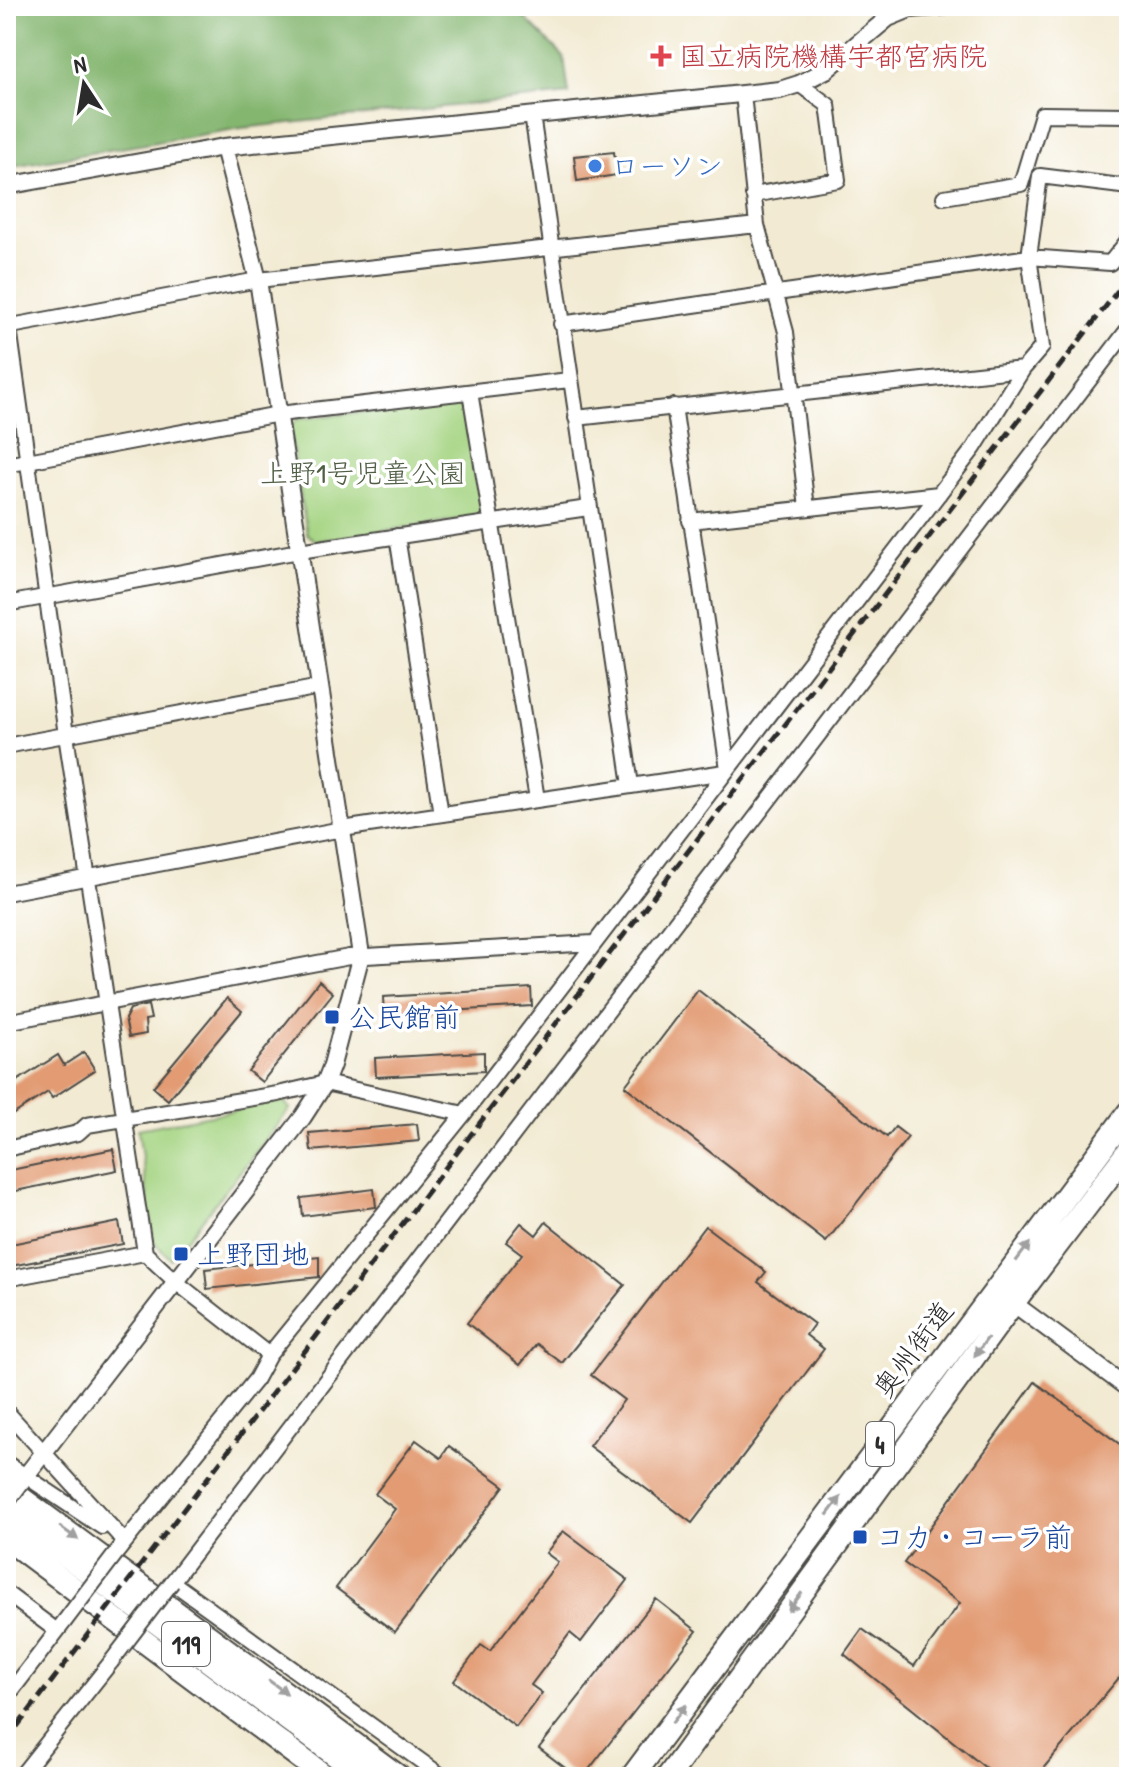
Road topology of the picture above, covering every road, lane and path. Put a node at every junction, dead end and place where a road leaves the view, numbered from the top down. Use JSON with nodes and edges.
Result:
{"nodes":[{"id":1,"x":947,"y":6,"type":"edge"},
{"id":2,"x":910,"y":7,"type":"edge"},
{"id":3,"x":799,"y":84,"type":"junction"},
{"id":4,"x":743,"y":94,"type":"junction"},
{"id":5,"x":532,"y":115,"type":"junction"},
{"id":6,"x":1129,"y":115,"type":"edge"},
{"id":7,"x":224,"y":147,"type":"junction"},
{"id":8,"x":6,"y":186,"type":"edge"},
{"id":9,"x":1129,"y":187,"type":"edge"},
{"id":10,"x":753,"y":195,"type":"junction"},
{"id":11,"x":944,"y":197,"type":"dead end"},
{"id":12,"x":757,"y":225,"type":"junction"},
{"id":13,"x":1129,"y":239,"type":"edge"},
{"id":14,"x":550,"y":248,"type":"junction"},
{"id":15,"x":1029,"y":257,"type":"junction"},
{"id":16,"x":258,"y":280,"type":"junction"},
{"id":17,"x":776,"y":293,"type":"junction"},
{"id":18,"x":6,"y":306,"type":"edge"},
{"id":19,"x":561,"y":324,"type":"junction"},
{"id":20,"x":8,"y":327,"type":"edge"},
{"id":21,"x":1129,"y":328,"type":"edge"},
{"id":22,"x":1023,"y":369,"type":"junction"},
{"id":23,"x":569,"y":380,"type":"junction"},
{"id":24,"x":470,"y":392,"type":"junction"},
{"id":25,"x":793,"y":394,"type":"junction"},
{"id":26,"x":674,"y":406,"type":"junction"},
{"id":27,"x":279,"y":414,"type":"junction"},
{"id":28,"x":576,"y":418,"type":"junction"},
{"id":29,"x":28,"y":461,"type":"junction"},
{"id":30,"x":6,"y":465,"type":"edge"},
{"id":31,"x":939,"y":494,"type":"junction"},
{"id":32,"x":588,"y":508,"type":"junction"},
{"id":33,"x":807,"y":508,"type":"junction"},
{"id":34,"x":690,"y":521,"type":"junction"},
{"id":35,"x":491,"y":522,"type":"junction"},
{"id":36,"x":397,"y":536,"type":"junction"},
{"id":37,"x":299,"y":551,"type":"junction"},
{"id":38,"x":47,"y":596,"type":"junction"},
{"id":39,"x":6,"y":604,"type":"edge"},
{"id":40,"x":320,"y":687,"type":"junction"},
{"id":41,"x":66,"y":735,"type":"junction"},
{"id":42,"x":6,"y":746,"type":"edge"},
{"id":43,"x":728,"y":769,"type":"junction"},
{"id":44,"x":631,"y":785,"type":"junction"},
{"id":45,"x":537,"y":799,"type":"junction"},
{"id":46,"x":441,"y":814,"type":"junction"},
{"id":47,"x":342,"y":829,"type":"junction"},
{"id":48,"x":89,"y":878,"type":"junction"},
{"id":49,"x":6,"y":893,"type":"edge"},
{"id":50,"x":593,"y":943,"type":"junction"},
{"id":51,"x":361,"y":955,"type":"junction"},
{"id":52,"x":107,"y":1003,"type":"junction"},
{"id":53,"x":6,"y":1022,"type":"edge"},
{"id":54,"x":325,"y":1083,"type":"junction"},
{"id":55,"x":1129,"y":1112,"type":"edge"},
{"id":56,"x":464,"y":1114,"type":"junction"},
{"id":57,"x":125,"y":1120,"type":"junction"},
{"id":58,"x":6,"y":1149,"type":"edge"},
{"id":59,"x":1129,"y":1150,"type":"edge"},
{"id":60,"x":145,"y":1253,"type":"junction"},
{"id":61,"x":6,"y":1279,"type":"edge"},
{"id":62,"x":176,"y":1282,"type":"junction"},
{"id":63,"x":995,"y":1290,"type":"junction"},
{"id":64,"x":1013,"y":1303,"type":"junction"},
{"id":65,"x":269,"y":1355,"type":"junction"},
{"id":66,"x":1129,"y":1389,"type":"edge"},
{"id":67,"x":6,"y":1411,"type":"edge"},
{"id":68,"x":43,"y":1454,"type":"junction"},
{"id":69,"x":6,"y":1463,"type":"edge"},
{"id":70,"x":18,"y":1481,"type":"edge"},
{"id":71,"x":6,"y":1502,"type":"edge"},
{"id":72,"x":6,"y":1511,"type":"edge"},
{"id":73,"x":6,"y":1538,"type":"edge"},
{"id":74,"x":121,"y":1547,"type":"junction"},
{"id":75,"x":6,"y":1555,"type":"edge"},
{"id":76,"x":172,"y":1582,"type":"junction"},
{"id":77,"x":6,"y":1593,"type":"edge"},
{"id":78,"x":60,"y":1627,"type":"junction"},
{"id":79,"x":6,"y":1698,"type":"edge"},
{"id":80,"x":20,"y":1777,"type":"edge"},
{"id":81,"x":305,"y":1777,"type":"edge"},
{"id":82,"x":326,"y":1777,"type":"edge"},
{"id":83,"x":365,"y":1777,"type":"edge"},
{"id":84,"x":399,"y":1777,"type":"edge"},
{"id":85,"x":443,"y":1777,"type":"edge"},
{"id":86,"x":632,"y":1777,"type":"edge"},
{"id":87,"x":668,"y":1777,"type":"edge"}],
"edges":[{"from":1,"to":2,"type":"street"},
{"from":2,"to":3,"type":"street"},
{"from":3,"to":4,"type":"street"},
{"from":3,"to":10,"type":"street"},
{"from":4,"to":5,"type":"street"},
{"from":4,"to":10,"type":"street"},
{"from":5,"to":7,"type":"street"},
{"from":5,"to":14,"type":"street"},
{"from":6,"to":11,"type":"street"},
{"from":7,"to":8,"type":"street"},
{"from":7,"to":16,"type":"street"},
{"from":9,"to":15,"type":"street"},
{"from":10,"to":12,"type":"street"},
{"from":12,"to":14,"type":"street"},
{"from":12,"to":17,"type":"street"},
{"from":13,"to":15,"type":"street"},
{"from":14,"to":16,"type":"street"},
{"from":14,"to":19,"type":"street"},
{"from":15,"to":17,"type":"street"},
{"from":15,"to":22,"type":"street"},
{"from":16,"to":20,"type":"street"},
{"from":16,"to":27,"type":"street"},
{"from":17,"to":19,"type":"street"},
{"from":17,"to":25,"type":"street"},
{"from":18,"to":20,"type":"street"},
{"from":19,"to":23,"type":"street"},
{"from":20,"to":29,"type":"street"},
{"from":21,"to":76,"type":"street"},
{"from":22,"to":25,"type":"street"},
{"from":22,"to":31,"type":"street"},
{"from":23,"to":24,"type":"street"},
{"from":23,"to":28,"type":"street"},
{"from":24,"to":27,"type":"street"},
{"from":24,"to":35,"type":"street"},
{"from":25,"to":26,"type":"street"},
{"from":25,"to":33,"type":"street"},
{"from":26,"to":28,"type":"street"},
{"from":26,"to":34,"type":"street"},
{"from":27,"to":29,"type":"street"},
{"from":27,"to":37,"type":"street"},
{"from":28,"to":32,"type":"street"},
{"from":29,"to":30,"type":"street"},
{"from":29,"to":38,"type":"street"},
{"from":31,"to":33,"type":"street"},
{"from":31,"to":43,"type":"street"},
{"from":32,"to":35,"type":"street"},
{"from":32,"to":44,"type":"street"},
{"from":33,"to":34,"type":"street"},
{"from":34,"to":43,"type":"street"},
{"from":35,"to":36,"type":"street"},
{"from":35,"to":45,"type":"street"},
{"from":36,"to":37,"type":"street"},
{"from":36,"to":46,"type":"street"},
{"from":37,"to":38,"type":"street"},
{"from":37,"to":40,"type":"street"},
{"from":38,"to":39,"type":"street"},
{"from":38,"to":41,"type":"street"},
{"from":40,"to":41,"type":"street"},
{"from":40,"to":47,"type":"street"},
{"from":41,"to":42,"type":"street"},
{"from":41,"to":48,"type":"street"},
{"from":43,"to":44,"type":"street"},
{"from":43,"to":50,"type":"street"},
{"from":44,"to":45,"type":"street"},
{"from":45,"to":46,"type":"street"},
{"from":46,"to":47,"type":"street"},
{"from":47,"to":48,"type":"street"},
{"from":47,"to":51,"type":"street"},
{"from":48,"to":49,"type":"street"},
{"from":48,"to":52,"type":"street"},
{"from":50,"to":51,"type":"street"},
{"from":50,"to":56,"type":"street"},
{"from":51,"to":52,"type":"street"},
{"from":51,"to":54,"type":"street"},
{"from":52,"to":53,"type":"street"},
{"from":52,"to":57,"type":"street"},
{"from":54,"to":56,"type":"street"},
{"from":54,"to":57,"type":"street"},
{"from":54,"to":62,"type":"street"},
{"from":63,"to":55,"type":"highway","name":"奥州街道","number":"4","one_way":true},
{"from":56,"to":65,"type":"street"},
{"from":57,"to":58,"type":"street"},
{"from":57,"to":60,"type":"street"},
{"from":59,"to":64,"type":"highway","name":"奥州街道","number":"4"},
{"from":60,"to":61,"type":"street"},
{"from":60,"to":62,"type":"street"},
{"from":62,"to":65,"type":"street"},
{"from":62,"to":68,"type":"street"},
{"from":63,"to":64,"type":"street"},
{"from":86,"to":63,"type":"highway","name":"奥州街道","number":"4","one_way":true},
{"from":64,"to":66,"type":"street"},
{"from":64,"to":87,"type":"highway","name":"奥州街道","number":"4","one_way":true},
{"from":65,"to":74,"type":"street"},
{"from":67,"to":68,"type":"street"},
{"from":68,"to":70,"type":"street"},
{"from":68,"to":74,"type":"street"},
{"from":69,"to":70,"type":"street"},
{"from":70,"to":71,"type":"street","bridge":true},
{"from":70,"to":74,"type":"street"},
{"from":70,"to":84,"type":"highway","one_way":true},
{"from":72,"to":83,"type":"highway","number":"119"},
{"from":73,"to":82,"type":"highway","number":"119"},
{"from":74,"to":78,"type":"street","bridge":true},
{"from":75,"to":81,"type":"highway"},
{"from":76,"to":80,"type":"street","bridge":true},
{"from":76,"to":85,"type":"street"},
{"from":77,"to":78,"type":"street"},
{"from":78,"to":79,"type":"street"}]}
